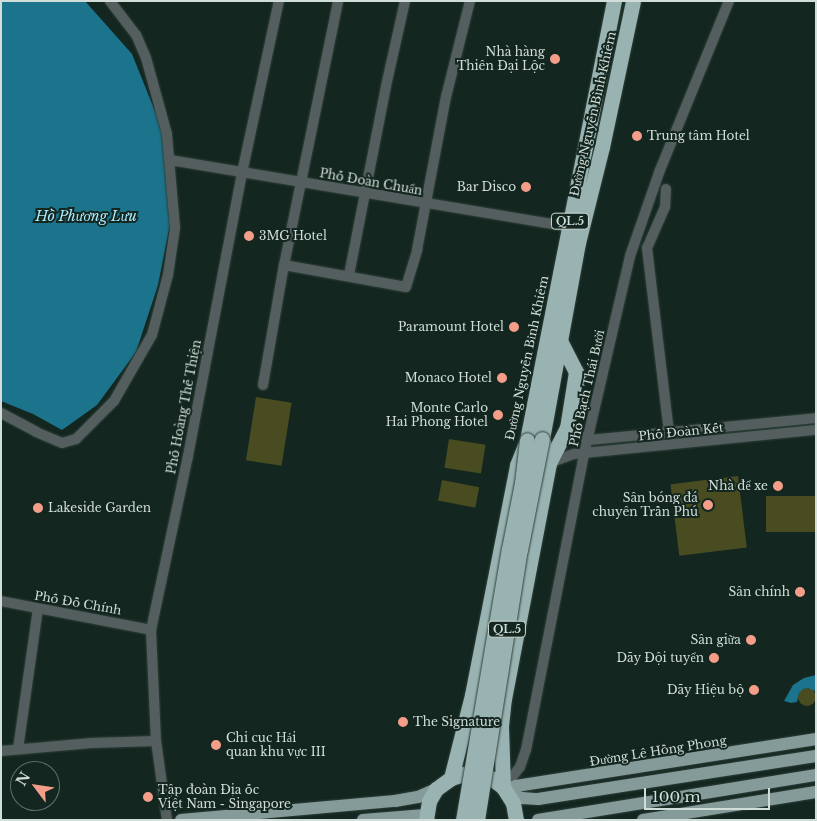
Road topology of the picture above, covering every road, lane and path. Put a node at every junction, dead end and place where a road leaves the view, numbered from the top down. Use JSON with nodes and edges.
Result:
{"nodes":[{"id":1,"x":110,"y":1,"type":"edge"},
{"id":2,"x":278,"y":1,"type":"edge"},
{"id":3,"x":338,"y":1,"type":"edge"},
{"id":4,"x":405,"y":1,"type":"edge"},
{"id":5,"x":470,"y":1,"type":"edge"},
{"id":6,"x":614,"y":1,"type":"edge"},
{"id":7,"x":633,"y":1,"type":"edge"},
{"id":8,"x":729,"y":1,"type":"edge"},
{"id":9,"x":170,"y":160,"type":"junction"},
{"id":10,"x":242,"y":172,"type":"junction"},
{"id":11,"x":300,"y":182,"type":"junction"},
{"id":12,"x":666,"y":189,"type":"dead end"},
{"id":13,"x":367,"y":194,"type":"junction"},
{"id":14,"x":426,"y":204,"type":"junction"},
{"id":15,"x":569,"y":227,"type":"junction"},
{"id":16,"x":284,"y":265,"type":"junction"},
{"id":17,"x":349,"y":275,"type":"junction"},
{"id":18,"x":560,"y":340,"type":"junction"},
{"id":19,"x":263,"y":385,"type":"dead end"},
{"id":20,"x":1,"y":413,"type":"edge"},
{"id":21,"x":816,"y":418,"type":"edge"},
{"id":22,"x":567,"y":428,"type":"junction"},
{"id":23,"x":816,"y":430,"type":"edge"},
{"id":24,"x":669,"y":432,"type":"junction"},
{"id":25,"x":535,"y":439,"type":"junction"},
{"id":26,"x":589,"y":440,"type":"junction"},
{"id":27,"x":584,"y":454,"type":"junction"},
{"id":28,"x":549,"y":463,"type":"junction"},
{"id":29,"x":1,"y":601,"type":"edge"},
{"id":30,"x":38,"y":609,"type":"junction"},
{"id":31,"x":151,"y":630,"type":"junction"},
{"id":32,"x":472,"y":695,"type":"junction"},
{"id":33,"x":504,"y":699,"type":"junction"},
{"id":34,"x":816,"y":740,"type":"edge"},
{"id":35,"x":156,"y":741,"type":"junction"},
{"id":36,"x":18,"y":750,"type":"junction"},
{"id":37,"x":1,"y":751,"type":"edge"},
{"id":38,"x":816,"y":756,"type":"edge"},
{"id":39,"x":688,"y":760,"type":"junction"},
{"id":40,"x":688,"y":776,"type":"junction"},
{"id":41,"x":816,"y":776,"type":"edge"},
{"id":42,"x":451,"y":778,"type":"junction"},
{"id":43,"x":436,"y":789,"type":"junction"},
{"id":44,"x":505,"y":790,"type":"junction"},
{"id":45,"x":816,"y":792,"type":"edge"},
{"id":46,"x":688,"y":795,"type":"junction"},
{"id":47,"x":689,"y":812,"type":"junction"},
{"id":48,"x":426,"y":817,"type":"edge"},
{"id":49,"x":390,"y":818,"type":"edge"},
{"id":50,"x":167,"y":820,"type":"edge"},
{"id":51,"x":181,"y":820,"type":"edge"},
{"id":52,"x":363,"y":820,"type":"edge"},
{"id":53,"x":463,"y":820,"type":"edge"},
{"id":54,"x":478,"y":820,"type":"edge"},
{"id":55,"x":516,"y":820,"type":"edge"},
{"id":56,"x":538,"y":820,"type":"edge"},
{"id":57,"x":643,"y":820,"type":"edge"}],
"edges":[{"from":1,"to":9,"type":"street"},
{"from":2,"to":10,"type":"street","name":"Phố Hoàng Thế Thiện"},
{"from":3,"to":11,"type":"street"},
{"from":4,"to":13,"type":"street"},
{"from":5,"to":14,"type":"street"},
{"from":6,"to":15,"type":"highway","name":"Đường Nguyễn Bỉnh Khiêm","number":"QL.5"},
{"from":7,"to":18,"type":"highway","name":"Đường Nguyễn Bình Khiêm","number":"QL.5"},
{"from":8,"to":26,"type":"street","name":"Phố Bạch Thái Bưởi"},
{"from":9,"to":10,"type":"street","name":"Phố Đoàn Chuẩn"},
{"from":9,"to":20,"type":"street"},
{"from":10,"to":11,"type":"street","name":"Phố Đoàn Chuẩn"},
{"from":10,"to":31,"type":"street","name":"Phố Hoàng Thế Thiện"},
{"from":11,"to":13,"type":"street","name":"Phố Đoàn Chuẩn"},
{"from":11,"to":16,"type":"street"},
{"from":12,"to":24,"type":"street"},
{"from":13,"to":14,"type":"street","name":"Phố Đoàn Chuẩn"},
{"from":13,"to":17,"type":"street"},
{"from":14,"to":15,"type":"street","name":"Phố Đoàn Chuẩn"},
{"from":14,"to":17,"type":"street"},
{"from":15,"to":25,"type":"highway","name":"Đường Nguyễn Bỉnh Khiêm","number":"QL.5"},
{"from":16,"to":17,"type":"street"},
{"from":16,"to":19,"type":"street"},
{"from":18,"to":22,"type":"highway"},
{"from":18,"to":25,"type":"highway","name":"Đường Nguyễn Bình Khiêm","number":"QL.5"},
{"from":21,"to":24,"type":"street","name":"Phố Đoàn Kết"},
{"from":22,"to":26,"type":"street"},
{"from":22,"to":28,"type":"highway"},
{"from":23,"to":27,"type":"street","name":"Phố Đoàn Kết"},
{"from":24,"to":26,"type":"street","name":"Phố Đoàn Kết"},
{"from":25,"to":28,"type":"highway","name":"Đường Nguyễn Bỉnh Khiêm","number":"QL.5"},
{"from":25,"to":32,"type":"highway","name":"Đường Nguyễn Bỉnh Khiêm","number":"QL.5"},
{"from":25,"to":53,"type":"highway","number":"QL.5","bridge":true},
{"from":25,"to":54,"type":"highway","number":"QL.5","bridge":true},
{"from":26,"to":27,"type":"street","name":"Phố Bạch Thái Bưởi"},
{"from":27,"to":28,"type":"street","name":"Phố Đoàn Kết"},
{"from":27,"to":44,"type":"street","name":"Phố Bạch Thái Bưởi"},
{"from":28,"to":33,"type":"highway","name":"Đường Nguyễn Bỉnh Khiêm","number":"QL.5"},
{"from":29,"to":30,"type":"street","name":"Phố Đỗ Chính"},
{"from":30,"to":31,"type":"street","name":"Phố Đỗ Chính"},
{"from":30,"to":36,"type":"street"},
{"from":31,"to":35,"type":"street","name":"Phố Hoàng Thế Thiện"},
{"from":32,"to":33,"type":"highway"},
{"from":32,"to":42,"type":"highway","name":"Đường Nguyễn Bỉnh Khiêm","number":"QL.5"},
{"from":33,"to":44,"type":"highway","name":"Đường Nguyễn Bỉnh Khiêm","number":"QL.5"},
{"from":34,"to":39,"type":"main road","name":"Đường Lê Hồng Phong"},
{"from":35,"to":36,"type":"street"},
{"from":35,"to":50,"type":"street","name":"Phố Hoàng Thế Thiện"},
{"from":36,"to":37,"type":"street"},
{"from":38,"to":40,"type":"main road"},
{"from":39,"to":40,"type":"main road"},
{"from":39,"to":44,"type":"main road","name":"Đường Lê Hồng Phong"},
{"from":40,"to":44,"type":"main road"},
{"from":41,"to":46,"type":"main road"},
{"from":42,"to":43,"type":"highway"},
{"from":42,"to":44,"type":"highway"},
{"from":43,"to":48,"type":"highway"},
{"from":43,"to":51,"type":"main road"},
{"from":44,"to":55,"type":"highway","name":"Đường Nguyễn Bỉnh Khiêm"},
{"from":45,"to":47,"type":"main road"},
{"from":46,"to":47,"type":"main road"},
{"from":46,"to":56,"type":"main road"},
{"from":47,"to":57,"type":"main road"},
{"from":48,"to":49,"type":"main road"},
{"from":49,"to":52,"type":"main road"}]}
